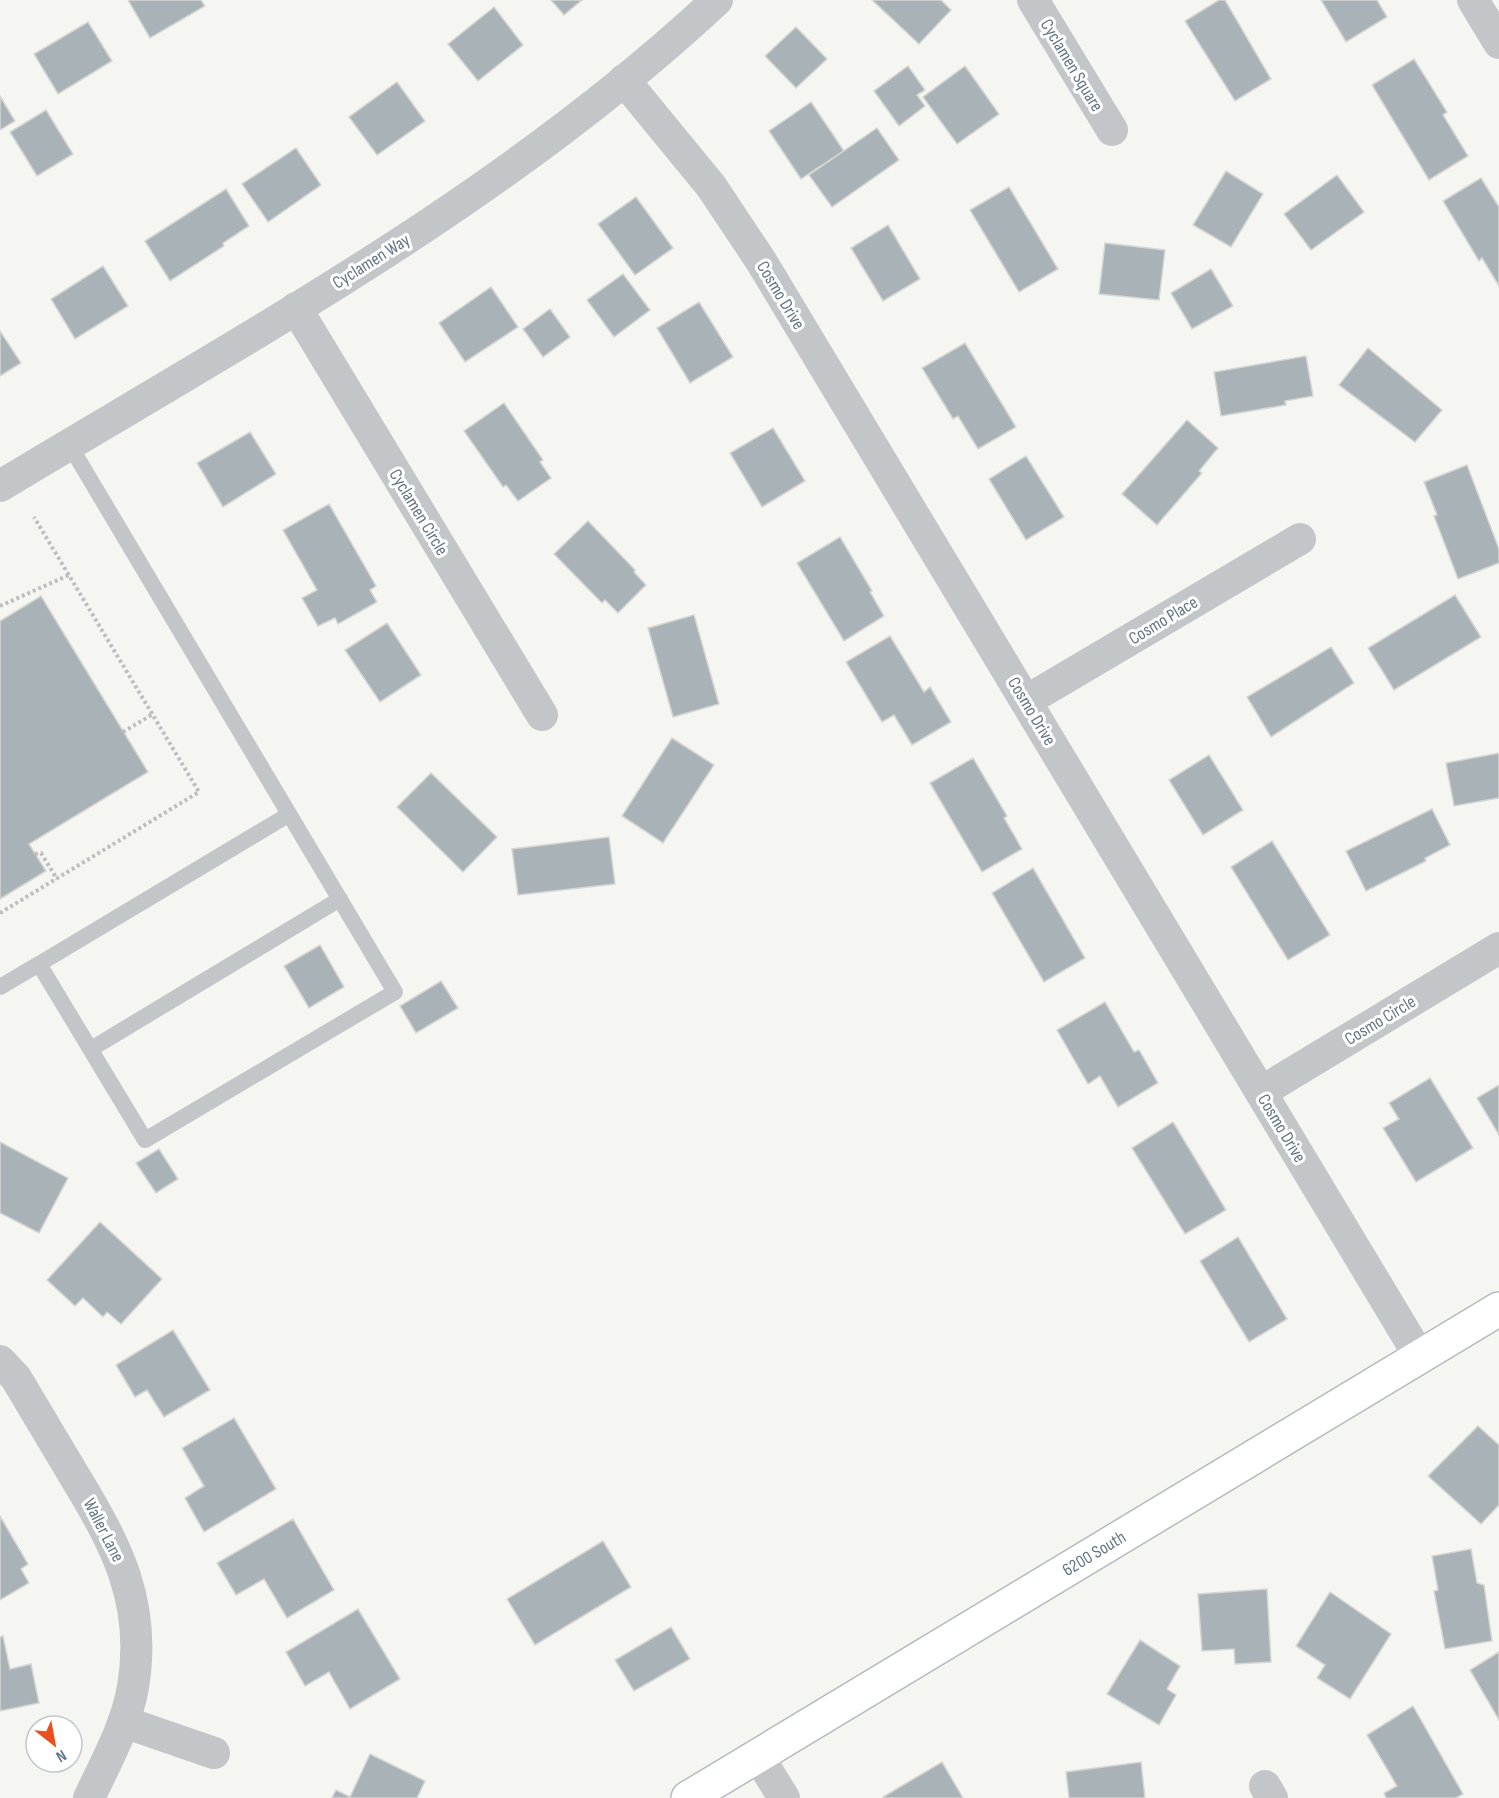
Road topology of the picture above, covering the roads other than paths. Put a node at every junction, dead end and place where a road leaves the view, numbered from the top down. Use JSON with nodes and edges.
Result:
{"nodes":[{"id":1,"x":717,"y":0,"type":"edge"},
{"id":2,"x":1033,"y":0,"type":"edge"},
{"id":3,"x":1473,"y":0,"type":"edge"},
{"id":4,"x":1499,"y":43,"type":"edge"},
{"id":5,"x":624,"y":80,"type":"junction"},
{"id":6,"x":1112,"y":130,"type":"dead end"},
{"id":7,"x":296,"y":308,"type":"junction"},
{"id":8,"x":69,"y":444,"type":"junction"},
{"id":9,"x":0,"y":486,"type":"edge"},
{"id":10,"x":1300,"y":539,"type":"dead end"},
{"id":11,"x":1026,"y":701,"type":"junction"},
{"id":12,"x":542,"y":715,"type":"dead end"},
{"id":13,"x":288,"y":815,"type":"junction"},
{"id":14,"x":340,"y":899,"type":"junction"},
{"id":15,"x":1499,"y":948,"type":"edge"},
{"id":16,"x":39,"y":964,"type":"junction"},
{"id":17,"x":0,"y":987,"type":"edge"},
{"id":18,"x":91,"y":1049,"type":"junction"},
{"id":19,"x":1261,"y":1092,"type":"junction"},
{"id":20,"x":1499,"y":1309,"type":"edge"},
{"id":21,"x":1420,"y":1357,"type":"junction"},
{"id":22,"x":0,"y":1361,"type":"edge"},
{"id":23,"x":124,"y":1722,"type":"junction"},
{"id":24,"x":213,"y":1753,"type":"dead end"},
{"id":25,"x":758,"y":1756,"type":"junction"},
{"id":26,"x":89,"y":1798,"type":"edge"},
{"id":27,"x":688,"y":1798,"type":"edge"},
{"id":28,"x":784,"y":1798,"type":"edge"}],
"edges":[{"from":1,"to":5,"type":"street","name":"Cyclamen Way"},
{"from":2,"to":6,"type":"street","name":"Cyclamen Square"},
{"from":3,"to":4,"type":"street"},
{"from":5,"to":7,"type":"street","name":"Cyclamen Way"},
{"from":5,"to":11,"type":"street","name":"Cosmo Drive"},
{"from":7,"to":8,"type":"street","name":"Cyclamen Way"},
{"from":7,"to":12,"type":"street","name":"Cyclamen Circle"},
{"from":8,"to":9,"type":"street","name":"Cyclamen Way"},
{"from":8,"to":13,"type":"lane"},
{"from":10,"to":11,"type":"street","name":"Cosmo Place"},
{"from":11,"to":19,"type":"street","name":"Cosmo Drive"},
{"from":13,"to":14,"type":"lane"},
{"from":13,"to":16,"type":"lane"},
{"from":14,"to":18,"type":"lane"},
{"from":14,"to":18,"type":"lane"},
{"from":15,"to":19,"type":"street","name":"Cosmo Circle"},
{"from":16,"to":17,"type":"lane"},
{"from":16,"to":18,"type":"lane"},
{"from":19,"to":21,"type":"street","name":"Cosmo Drive"},
{"from":20,"to":21,"type":"main road","name":"6200 South"},
{"from":21,"to":25,"type":"main road","name":"6200 South"},
{"from":22,"to":23,"type":"street","name":"Waller Lane"},
{"from":23,"to":24,"type":"street"},
{"from":23,"to":26,"type":"street","name":"Waller Lane"},
{"from":25,"to":27,"type":"main road","name":"6200 South"},
{"from":25,"to":28,"type":"street"}]}
